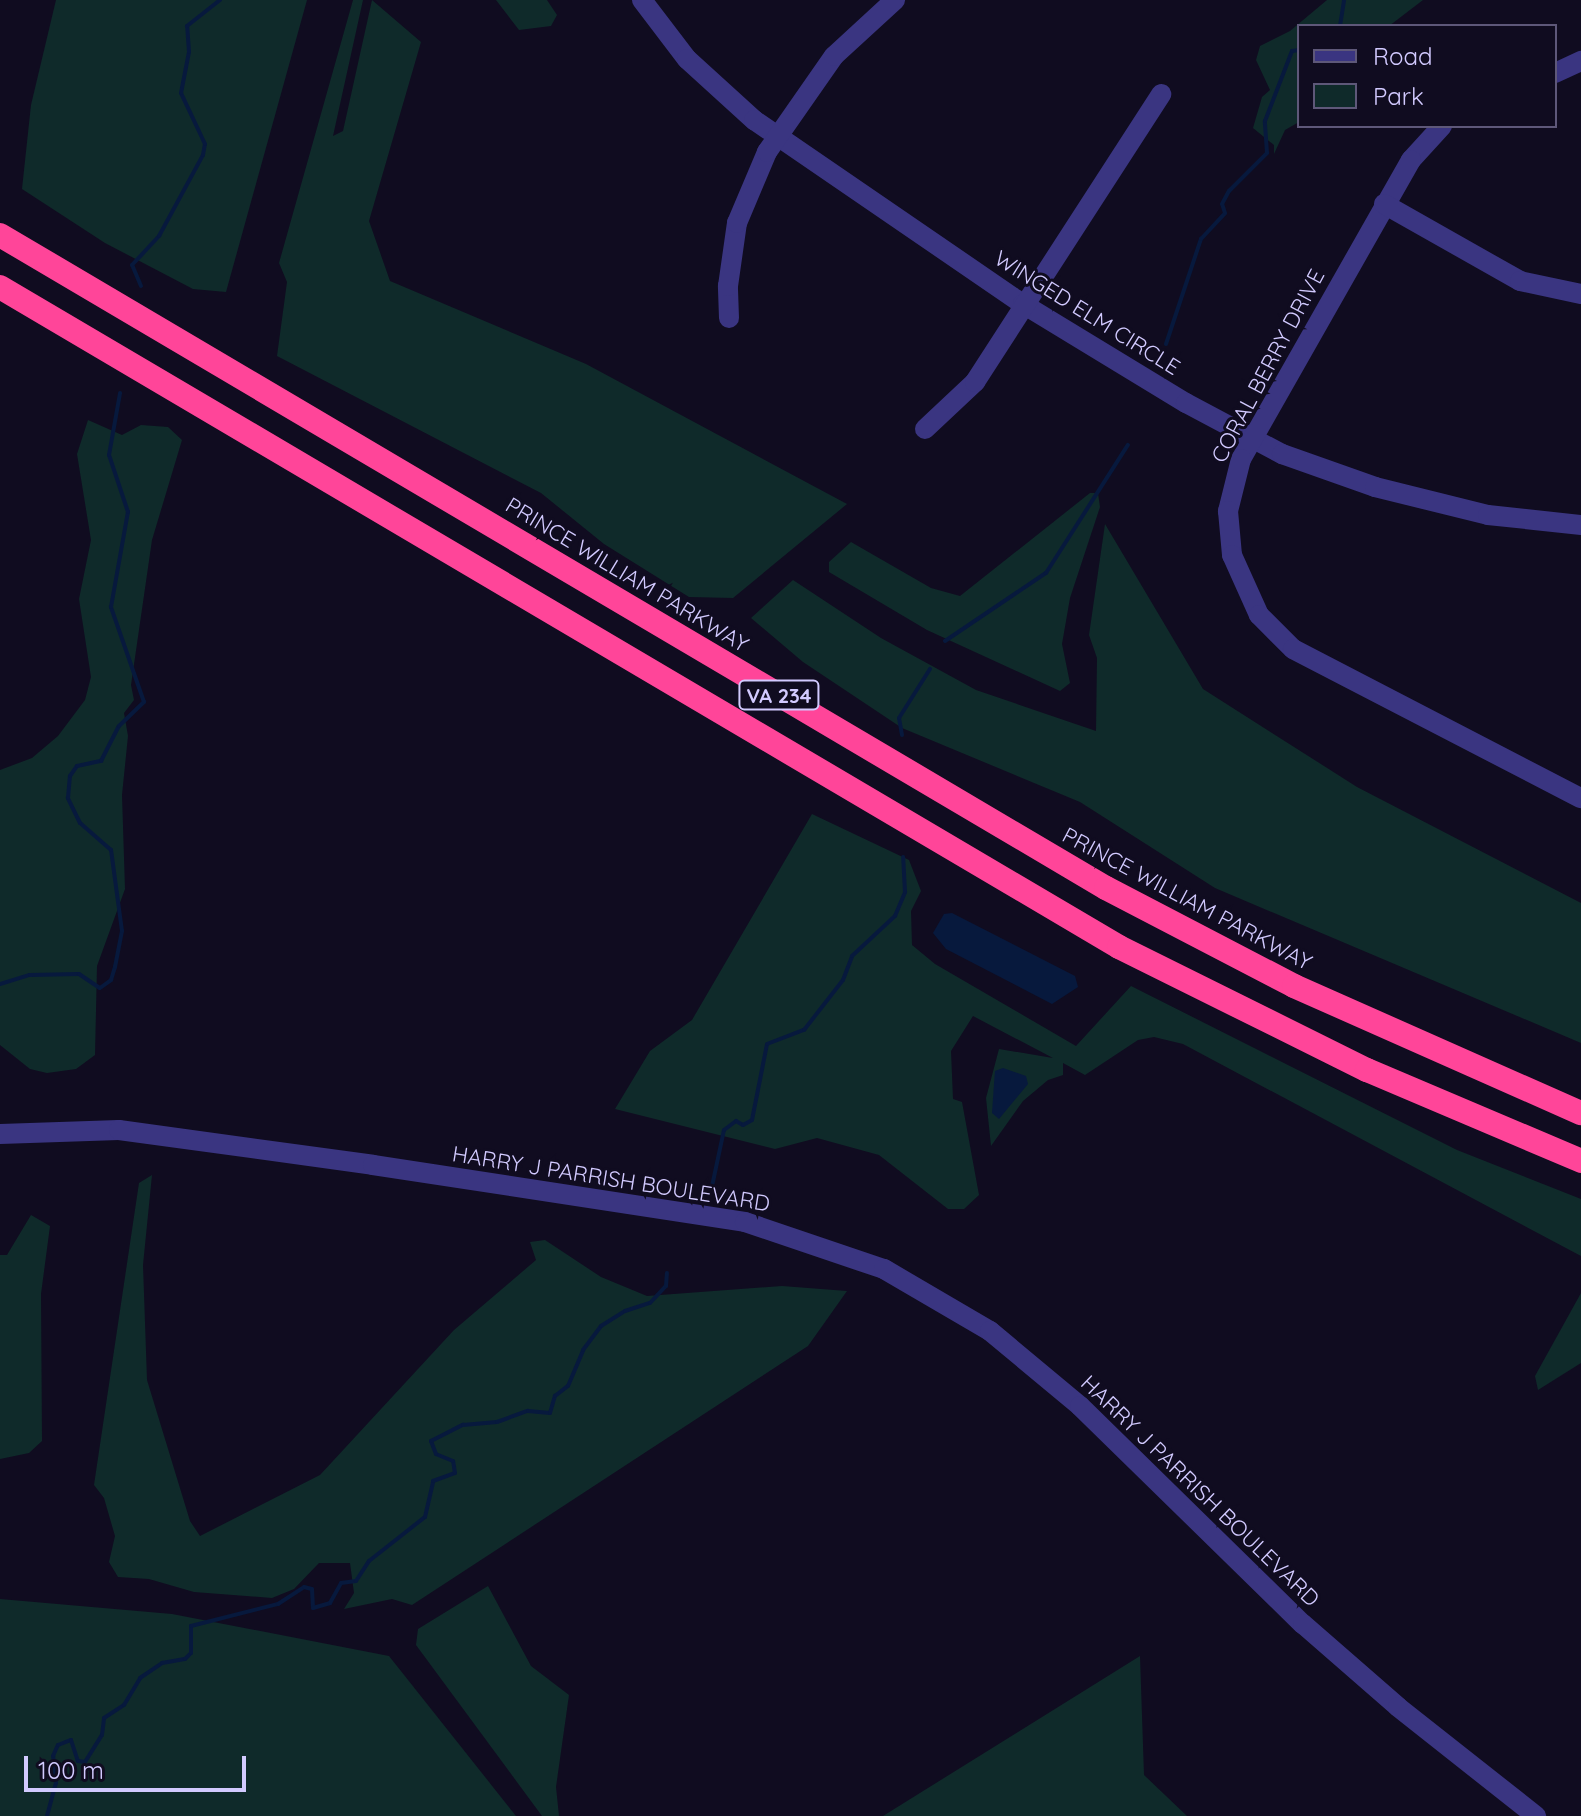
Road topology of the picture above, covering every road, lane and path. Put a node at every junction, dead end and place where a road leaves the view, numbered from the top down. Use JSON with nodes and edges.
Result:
{"nodes":[{"id":1,"x":642,"y":0,"type":"edge"},
{"id":2,"x":895,"y":0,"type":"edge"},
{"id":3,"x":1581,"y":61,"type":"edge"},
{"id":4,"x":1557,"y":72,"type":"edge"},
{"id":5,"x":1161,"y":94,"type":"dead end"},
{"id":6,"x":1440,"y":128,"type":"edge"},
{"id":7,"x":776,"y":136,"type":"junction"},
{"id":8,"x":1384,"y":204,"type":"junction"},
{"id":9,"x":0,"y":235,"type":"edge"},
{"id":10,"x":0,"y":287,"type":"edge"},
{"id":11,"x":1581,"y":294,"type":"edge"},
{"id":12,"x":1023,"y":304,"type":"junction"},
{"id":13,"x":729,"y":318,"type":"dead end"},
{"id":14,"x":925,"y":429,"type":"dead end"},
{"id":15,"x":1252,"y":439,"type":"junction"},
{"id":16,"x":1581,"y":525,"type":"edge"},
{"id":17,"x":1581,"y":798,"type":"edge"},
{"id":18,"x":1581,"y":1113,"type":"edge"},
{"id":19,"x":0,"y":1134,"type":"edge"},
{"id":20,"x":1581,"y":1161,"type":"edge"},
{"id":21,"x":1536,"y":1816,"type":"edge"}],
"edges":[{"from":1,"to":7,"type":"street","name":"WINGED ELM CIRCLE"},
{"from":2,"to":7,"type":"street"},
{"from":3,"to":4,"type":"street"},
{"from":5,"to":12,"type":"street"},
{"from":6,"to":8,"type":"street","name":"CORAL BERRY DRIVE"},
{"from":7,"to":12,"type":"street","name":"WINGED ELM CIRCLE"},
{"from":7,"to":13,"type":"street"},
{"from":8,"to":11,"type":"street"},
{"from":8,"to":15,"type":"street","name":"CORAL BERRY DRIVE"},
{"from":9,"to":18,"type":"highway","name":"PRINCE WILLIAM PARKWAY","number":"VA 234"},
{"from":10,"to":20,"type":"highway","number":"VA 234"},
{"from":12,"to":14,"type":"street"},
{"from":12,"to":15,"type":"street","name":"WINGED ELM CIRCLE"},
{"from":15,"to":16,"type":"street","name":"WINGED ELM CIRCLE"},
{"from":15,"to":17,"type":"street","name":"CORAL BERRY DRIVE"},
{"from":19,"to":21,"type":"street","name":"HARRY J PARRISH BOULEVARD"}]}
